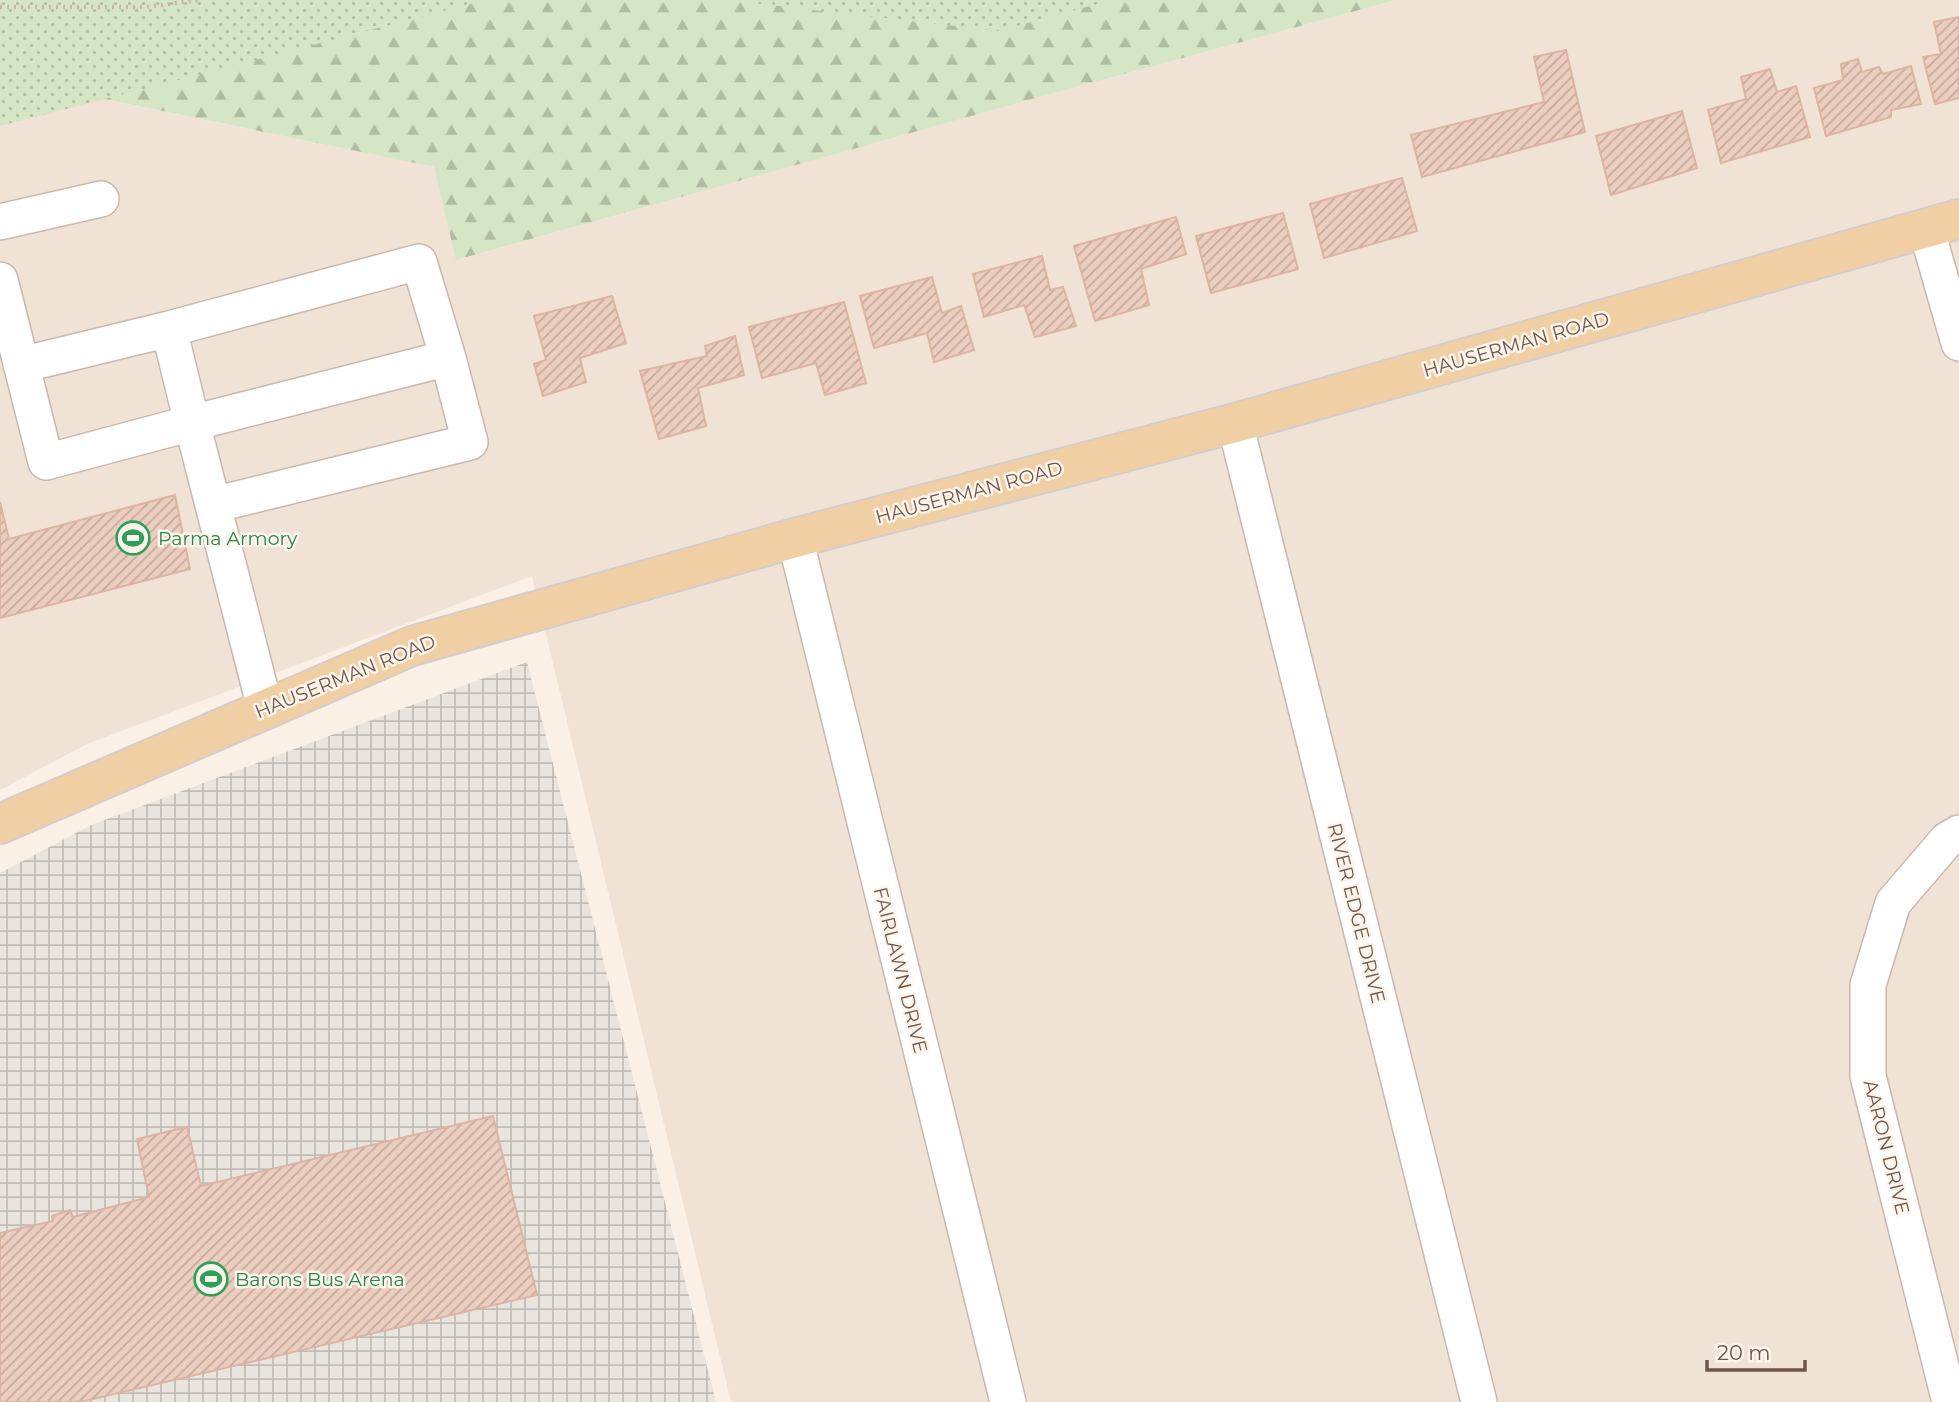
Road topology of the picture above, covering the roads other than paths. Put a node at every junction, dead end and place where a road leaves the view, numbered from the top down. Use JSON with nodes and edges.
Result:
{"nodes":[{"id":1,"x":101,"y":199,"type":"dead end"},
{"id":2,"x":0,"y":222,"type":"edge"},
{"id":3,"x":1942,"y":223,"type":"edge"},
{"id":4,"x":2,"y":301,"type":"edge"},
{"id":5,"x":169,"y":329,"type":"junction"},
{"id":6,"x":1959,"y":343,"type":"edge"},
{"id":7,"x":448,"y":358,"type":"junction"},
{"id":8,"x":21,"y":365,"type":"junction"},
{"id":9,"x":192,"y":423,"type":"junction"},
{"id":10,"x":1235,"y":423,"type":"junction"},
{"id":11,"x":213,"y":505,"type":"junction"},
{"id":12,"x":795,"y":538,"type":"junction"},
{"id":13,"x":265,"y":708,"type":"junction"},
{"id":14,"x":0,"y":824,"type":"edge"},
{"id":15,"x":1959,"y":834,"type":"edge"},
{"id":16,"x":1008,"y":1402,"type":"edge"},
{"id":17,"x":1479,"y":1402,"type":"edge"},
{"id":18,"x":1950,"y":1402,"type":"edge"}],
"edges":[{"from":1,"to":2,"type":"street"},
{"from":3,"to":6,"type":"street"},
{"from":3,"to":10,"type":"main road","name":"HAUSERMAN ROAD"},
{"from":4,"to":8,"type":"street"},
{"from":5,"to":7,"type":"street"},
{"from":5,"to":8,"type":"street"},
{"from":5,"to":9,"type":"street"},
{"from":7,"to":9,"type":"street"},
{"from":7,"to":11,"type":"street"},
{"from":8,"to":9,"type":"street"},
{"from":9,"to":11,"type":"street"},
{"from":10,"to":12,"type":"main road","name":"HAUSERMAN ROAD"},
{"from":10,"to":17,"type":"street","name":"RIVER EDGE DRIVE"},
{"from":11,"to":13,"type":"street"},
{"from":12,"to":13,"type":"main road","name":"HAUSERMAN ROAD"},
{"from":12,"to":16,"type":"street","name":"FAIRLAWN DRIVE"},
{"from":13,"to":14,"type":"main road","name":"HAUSERMAN ROAD"},
{"from":15,"to":18,"type":"street","name":"AARON DRIVE"}]}
